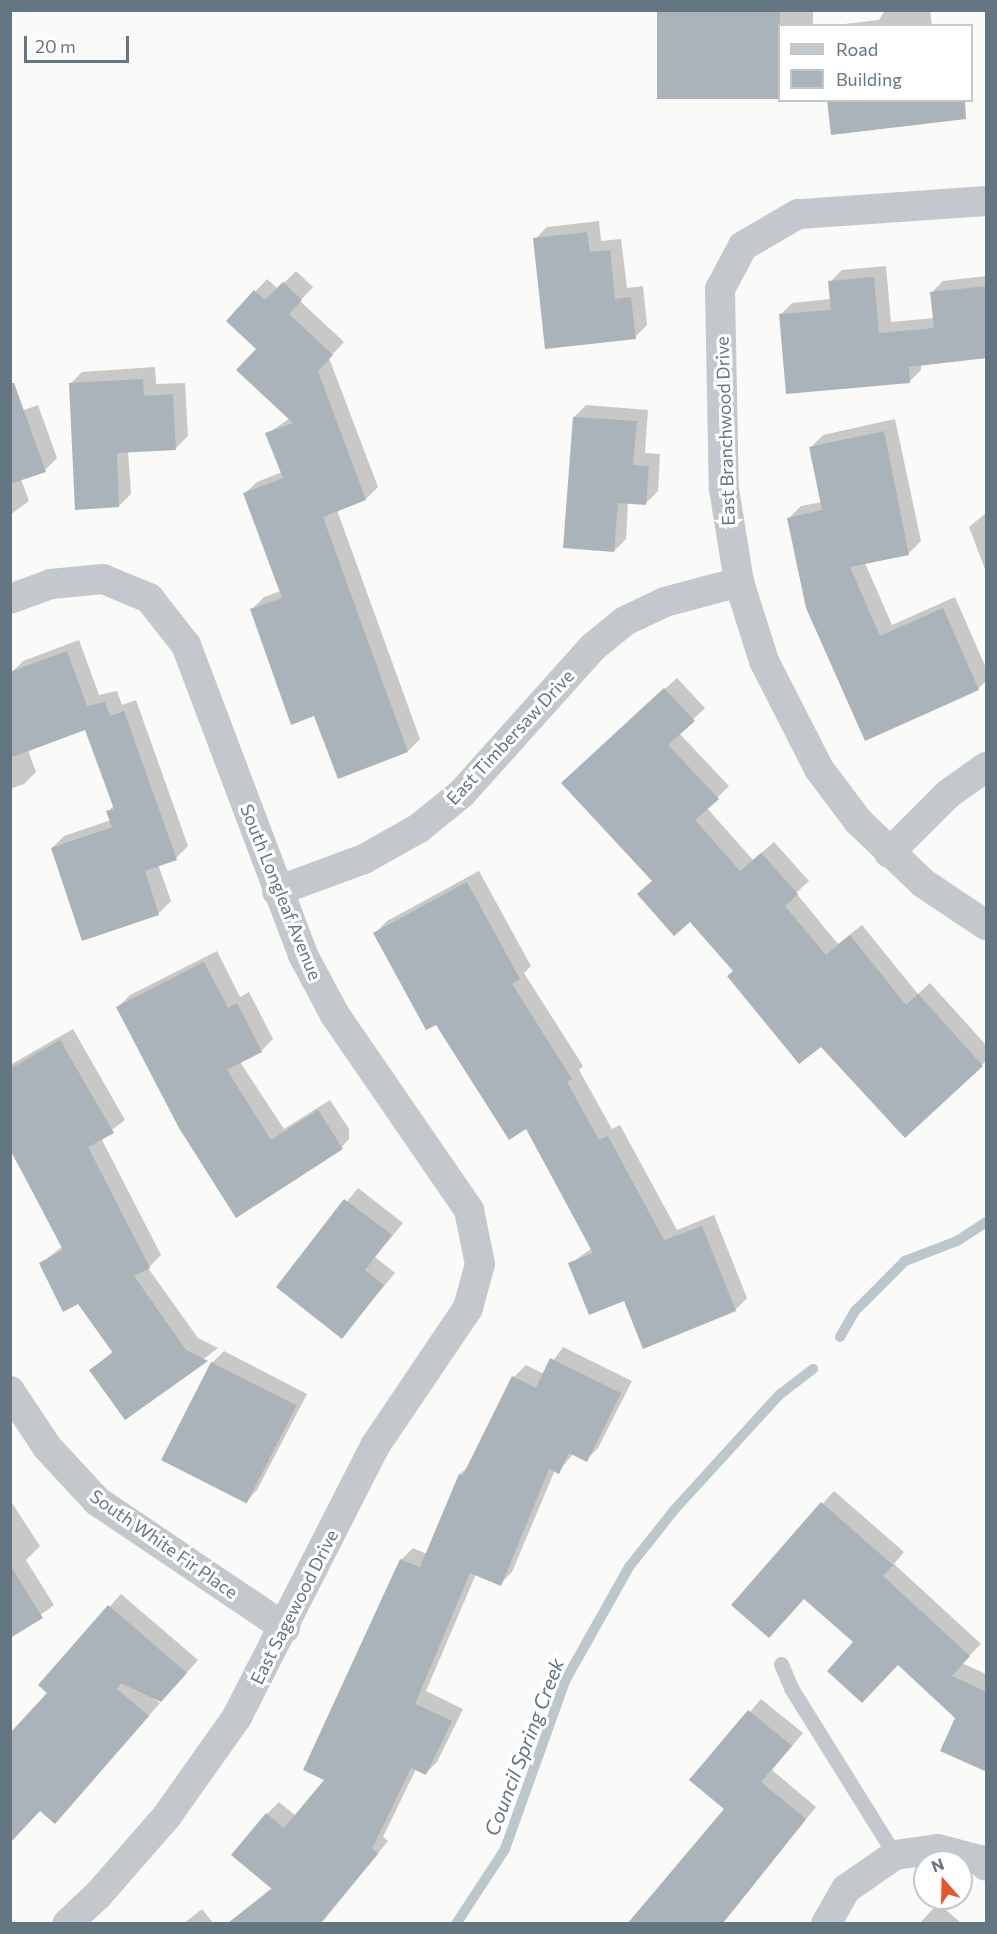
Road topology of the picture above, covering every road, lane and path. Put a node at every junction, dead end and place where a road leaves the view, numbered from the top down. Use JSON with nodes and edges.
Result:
{"nodes":[{"id":1,"x":987,"y":201,"type":"edge"},
{"id":2,"x":739,"y":582,"type":"junction"},
{"id":3,"x":10,"y":598,"type":"edge"},
{"id":4,"x":987,"y":767,"type":"edge"},
{"id":5,"x":889,"y":853,"type":"junction"},
{"id":6,"x":277,"y":891,"type":"junction"},
{"id":7,"x":987,"y":925,"type":"edge"},
{"id":8,"x":480,"y":1264,"type":"joint"},
{"id":9,"x":10,"y":1391,"type":"edge"},
{"id":10,"x":285,"y":1628,"type":"junction"},
{"id":11,"x":781,"y":1664,"type":"dead end"},
{"id":12,"x":895,"y":1855,"type":"junction"},
{"id":13,"x":987,"y":1866,"type":"edge"},
{"id":14,"x":67,"y":1923,"type":"edge"},
{"id":15,"x":826,"y":1923,"type":"edge"}],
"edges":[{"from":1,"to":2,"type":"street","name":"East Branchwood Drive"},
{"from":2,"to":5,"type":"street","name":"East Branchwood Drive"},
{"from":2,"to":6,"type":"street","name":"East Timbersaw Drive"},
{"from":3,"to":6,"type":"street","name":"South Longleaf Avenue"},
{"from":4,"to":5,"type":"street"},
{"from":5,"to":7,"type":"street","name":"East Branchwood Drive"},
{"from":6,"to":8,"type":"street","name":"South Longleaf Avenue"},
{"from":8,"to":10,"type":"street","name":"East Sagewood Drive"},
{"from":9,"to":10,"type":"street","name":"South White Fir Place"},
{"from":10,"to":14,"type":"street","name":"East Sagewood Drive"},
{"from":11,"to":12,"type":"lane"},
{"from":12,"to":13,"type":"street"},
{"from":12,"to":15,"type":"street"}]}
